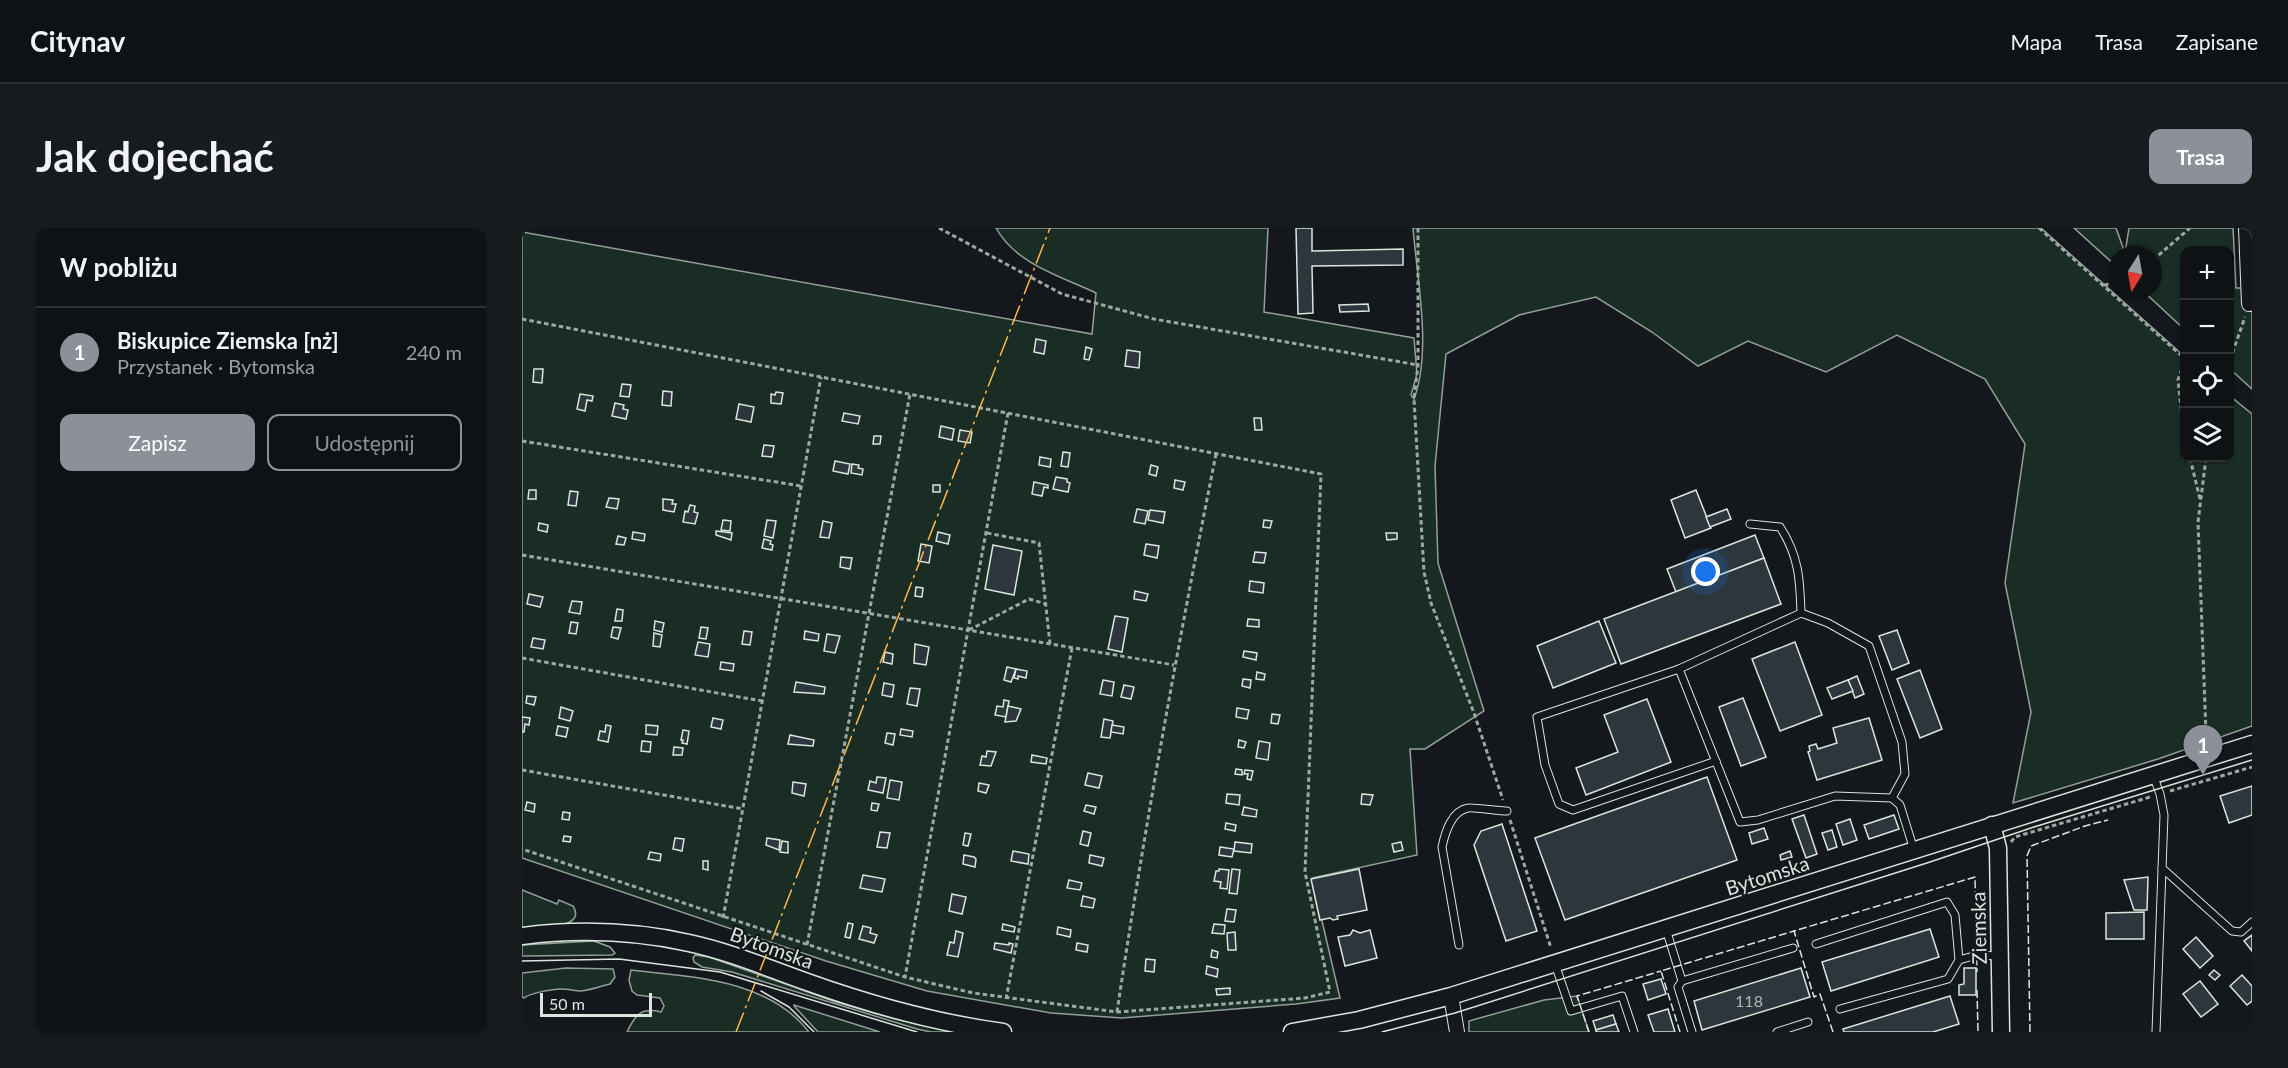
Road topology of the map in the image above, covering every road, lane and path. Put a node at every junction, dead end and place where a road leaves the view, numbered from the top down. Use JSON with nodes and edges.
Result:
{"nodes":[{"id":1,"x":939,"y":228,"type":"edge"},
{"id":2,"x":1418,"y":228,"type":"edge"},
{"id":3,"x":2039,"y":228,"type":"edge"},
{"id":4,"x":2190,"y":228,"type":"edge"},
{"id":5,"x":2246,"y":228,"type":"edge"},
{"id":6,"x":2162,"y":252,"type":"edge"},
{"id":7,"x":2108,"y":284,"type":"edge"},
{"id":8,"x":2104,"y":285,"type":"junction"},
{"id":9,"x":2249,"y":304,"type":"joint"},
{"id":10,"x":522,"y":319,"type":"edge"},
{"id":11,"x":2181,"y":354,"type":"edge"},
{"id":12,"x":2231,"y":354,"type":"edge"},
{"id":13,"x":1418,"y":366,"type":"junction"},
{"id":14,"x":2180,"y":374,"type":"edge"},
{"id":15,"x":821,"y":377,"type":"junction"},
{"id":16,"x":910,"y":394,"type":"junction"},
{"id":17,"x":2180,"y":398,"type":"edge"},
{"id":18,"x":1008,"y":413,"type":"junction"},
{"id":19,"x":522,"y":441,"type":"edge"},
{"id":20,"x":1216,"y":454,"type":"junction"},
{"id":21,"x":2191,"y":462,"type":"edge"},
{"id":22,"x":2206,"y":462,"type":"edge"},
{"id":23,"x":801,"y":486,"type":"junction"},
{"id":24,"x":2201,"y":502,"type":"junction"},
{"id":25,"x":1750,"y":524,"type":"dead end"},
{"id":26,"x":986,"y":533,"type":"junction"},
{"id":27,"x":522,"y":555,"type":"edge"},
{"id":28,"x":781,"y":599,"type":"junction"},
{"id":29,"x":1046,"y":604,"type":"junction"},
{"id":30,"x":870,"y":613,"type":"junction"},
{"id":31,"x":1801,"y":613,"type":"junction"},
{"id":32,"x":968,"y":630,"type":"junction"},
{"id":33,"x":1050,"y":644,"type":"junction"},
{"id":34,"x":1072,"y":648,"type":"junction"},
{"id":35,"x":522,"y":658,"type":"edge"},
{"id":36,"x":1174,"y":665,"type":"junction"},
{"id":37,"x":1678,"y":669,"type":"junction"},
{"id":38,"x":762,"y":701,"type":"junction"},
{"id":39,"x":2209,"y":744,"type":"dead end"},
{"id":40,"x":2252,"y":744,"type":"edge"},
{"id":41,"x":1716,"y":761,"type":"junction"},
{"id":42,"x":2252,"y":766,"type":"edge"},
{"id":43,"x":522,"y":770,"type":"edge"},
{"id":44,"x":2153,"y":775,"type":"junction"},
{"id":45,"x":2160,"y":794,"type":"junction"},
{"id":46,"x":1892,"y":798,"type":"junction"},
{"id":47,"x":743,"y":809,"type":"junction"},
{"id":48,"x":1507,"y":811,"type":"junction"},
{"id":49,"x":1992,"y":825,"type":"junction"},
{"id":50,"x":2010,"y":846,"type":"dead end"},
{"id":51,"x":522,"y":849,"type":"edge"},
{"id":52,"x":1914,"y":850,"type":"junction"},
{"id":53,"x":2162,"y":868,"type":"junction"},
{"id":54,"x":723,"y":918,"type":"junction"},
{"id":55,"x":2252,"y":922,"type":"edge"},
{"id":56,"x":1666,"y":929,"type":"junction"},
{"id":57,"x":522,"y":936,"type":"edge"},
{"id":58,"x":1816,"y":944,"type":"dead end"},
{"id":59,"x":807,"y":945,"type":"junction"},
{"id":60,"x":1459,"y":945,"type":"dead end"},
{"id":61,"x":1793,"y":948,"type":"dead end"},
{"id":62,"x":1999,"y":956,"type":"junction"},
{"id":63,"x":1959,"y":960,"type":"junction"},
{"id":64,"x":1556,"y":964,"type":"junction"},
{"id":65,"x":905,"y":977,"type":"junction"},
{"id":66,"x":1682,"y":981,"type":"junction"},
{"id":67,"x":1451,"y":996,"type":"junction"},
{"id":68,"x":1006,"y":999,"type":"junction"},
{"id":69,"x":1840,"y":1010,"type":"dead end"},
{"id":70,"x":1117,"y":1012,"type":"junction"},
{"id":71,"x":1808,"y":1022,"type":"dead end"},
{"id":72,"x":1303,"y":1031,"type":"edge"},
{"id":73,"x":1003,"y":1032,"type":"edge"},
{"id":74,"x":1457,"y":1032,"type":"edge"},
{"id":75,"x":1634,"y":1032,"type":"edge"},
{"id":76,"x":1692,"y":1032,"type":"edge"},
{"id":77,"x":1777,"y":1032,"type":"edge"},
{"id":78,"x":2001,"y":1032,"type":"edge"},
{"id":79,"x":2156,"y":1032,"type":"edge"}],
"edges":[{"from":1,"to":13,"type":"path"},
{"from":2,"to":13,"type":"path"},
{"from":3,"to":8,"type":"path"},
{"from":4,"to":6,"type":"path"},
{"from":5,"to":9,"type":"street"},
{"from":7,"to":8,"type":"path"},
{"from":8,"to":11,"type":"path"},
{"from":9,"to":12,"type":"path"},
{"from":10,"to":15,"type":"path"},
{"from":13,"to":48,"type":"path"},
{"from":14,"to":17,"type":"path"},
{"from":15,"to":16,"type":"path"},
{"from":15,"to":23,"type":"path"},
{"from":16,"to":18,"type":"path"},
{"from":16,"to":30,"type":"path"},
{"from":18,"to":20,"type":"path"},
{"from":18,"to":26,"type":"path"},
{"from":19,"to":23,"type":"path"},
{"from":20,"to":36,"type":"path"},
{"from":20,"to":70,"type":"path"},
{"from":21,"to":24,"type":"path"},
{"from":22,"to":24,"type":"path"},
{"from":23,"to":28,"type":"path"},
{"from":24,"to":39,"type":"path"},
{"from":25,"to":31,"type":"lane"},
{"from":26,"to":29,"type":"path"},
{"from":26,"to":32,"type":"path"},
{"from":27,"to":28,"type":"path"},
{"from":28,"to":30,"type":"path"},
{"from":28,"to":38,"type":"path"},
{"from":29,"to":32,"type":"path"},
{"from":29,"to":33,"type":"path"},
{"from":30,"to":32,"type":"path"},
{"from":30,"to":59,"type":"path"},
{"from":31,"to":37,"type":"lane"},
{"from":31,"to":46,"type":"lane"},
{"from":32,"to":33,"type":"path"},
{"from":32,"to":65,"type":"path"},
{"from":33,"to":34,"type":"path"},
{"from":34,"to":36,"type":"path"},
{"from":34,"to":68,"type":"path"},
{"from":35,"to":38,"type":"path"},
{"from":36,"to":70,"type":"path"},
{"from":37,"to":41,"type":"lane"},
{"from":37,"to":41,"type":"lane"},
{"from":38,"to":47,"type":"path"},
{"from":40,"to":44,"type":"street","name":"Bytomska"},
{"from":41,"to":46,"type":"lane"},
{"from":42,"to":45,"type":"path"},
{"from":43,"to":47,"type":"path"},
{"from":44,"to":45,"type":"lane"},
{"from":44,"to":49,"type":"street","name":"Bytomska"},
{"from":45,"to":50,"type":"path"},
{"from":45,"to":53,"type":"lane"},
{"from":46,"to":52,"type":"lane"},
{"from":47,"to":54,"type":"path"},
{"from":48,"to":60,"type":"lane"},
{"from":48,"to":64,"type":"path"},
{"from":49,"to":52,"type":"street","name":"Bytomska"},
{"from":49,"to":62,"type":"street","name":"Ziemska"},
{"from":51,"to":54,"type":"path"},
{"from":52,"to":56,"type":"street","name":"Bytomska"},
{"from":53,"to":55,"type":"lane"},
{"from":53,"to":79,"type":"lane"},
{"from":54,"to":59,"type":"path"},
{"from":56,"to":64,"type":"street","name":"Bytomska"},
{"from":56,"to":66,"type":"lane"},
{"from":57,"to":73,"type":"street","name":"Bytomska"},
{"from":58,"to":63,"type":"lane"},
{"from":59,"to":65,"type":"path"},
{"from":61,"to":66,"type":"lane"},
{"from":62,"to":63,"type":"lane"},
{"from":62,"to":78,"type":"street","name":"Ziemska"},
{"from":63,"to":69,"type":"lane"},
{"from":64,"to":67,"type":"street","name":"Bytomska"},
{"from":64,"to":75,"type":"lane"},
{"from":65,"to":68,"type":"path"},
{"from":66,"to":76,"type":"lane"},
{"from":67,"to":72,"type":"street","name":"Bytomska"},
{"from":67,"to":74,"type":"street"},
{"from":68,"to":70,"type":"path"},
{"from":71,"to":77,"type":"lane"}]}
